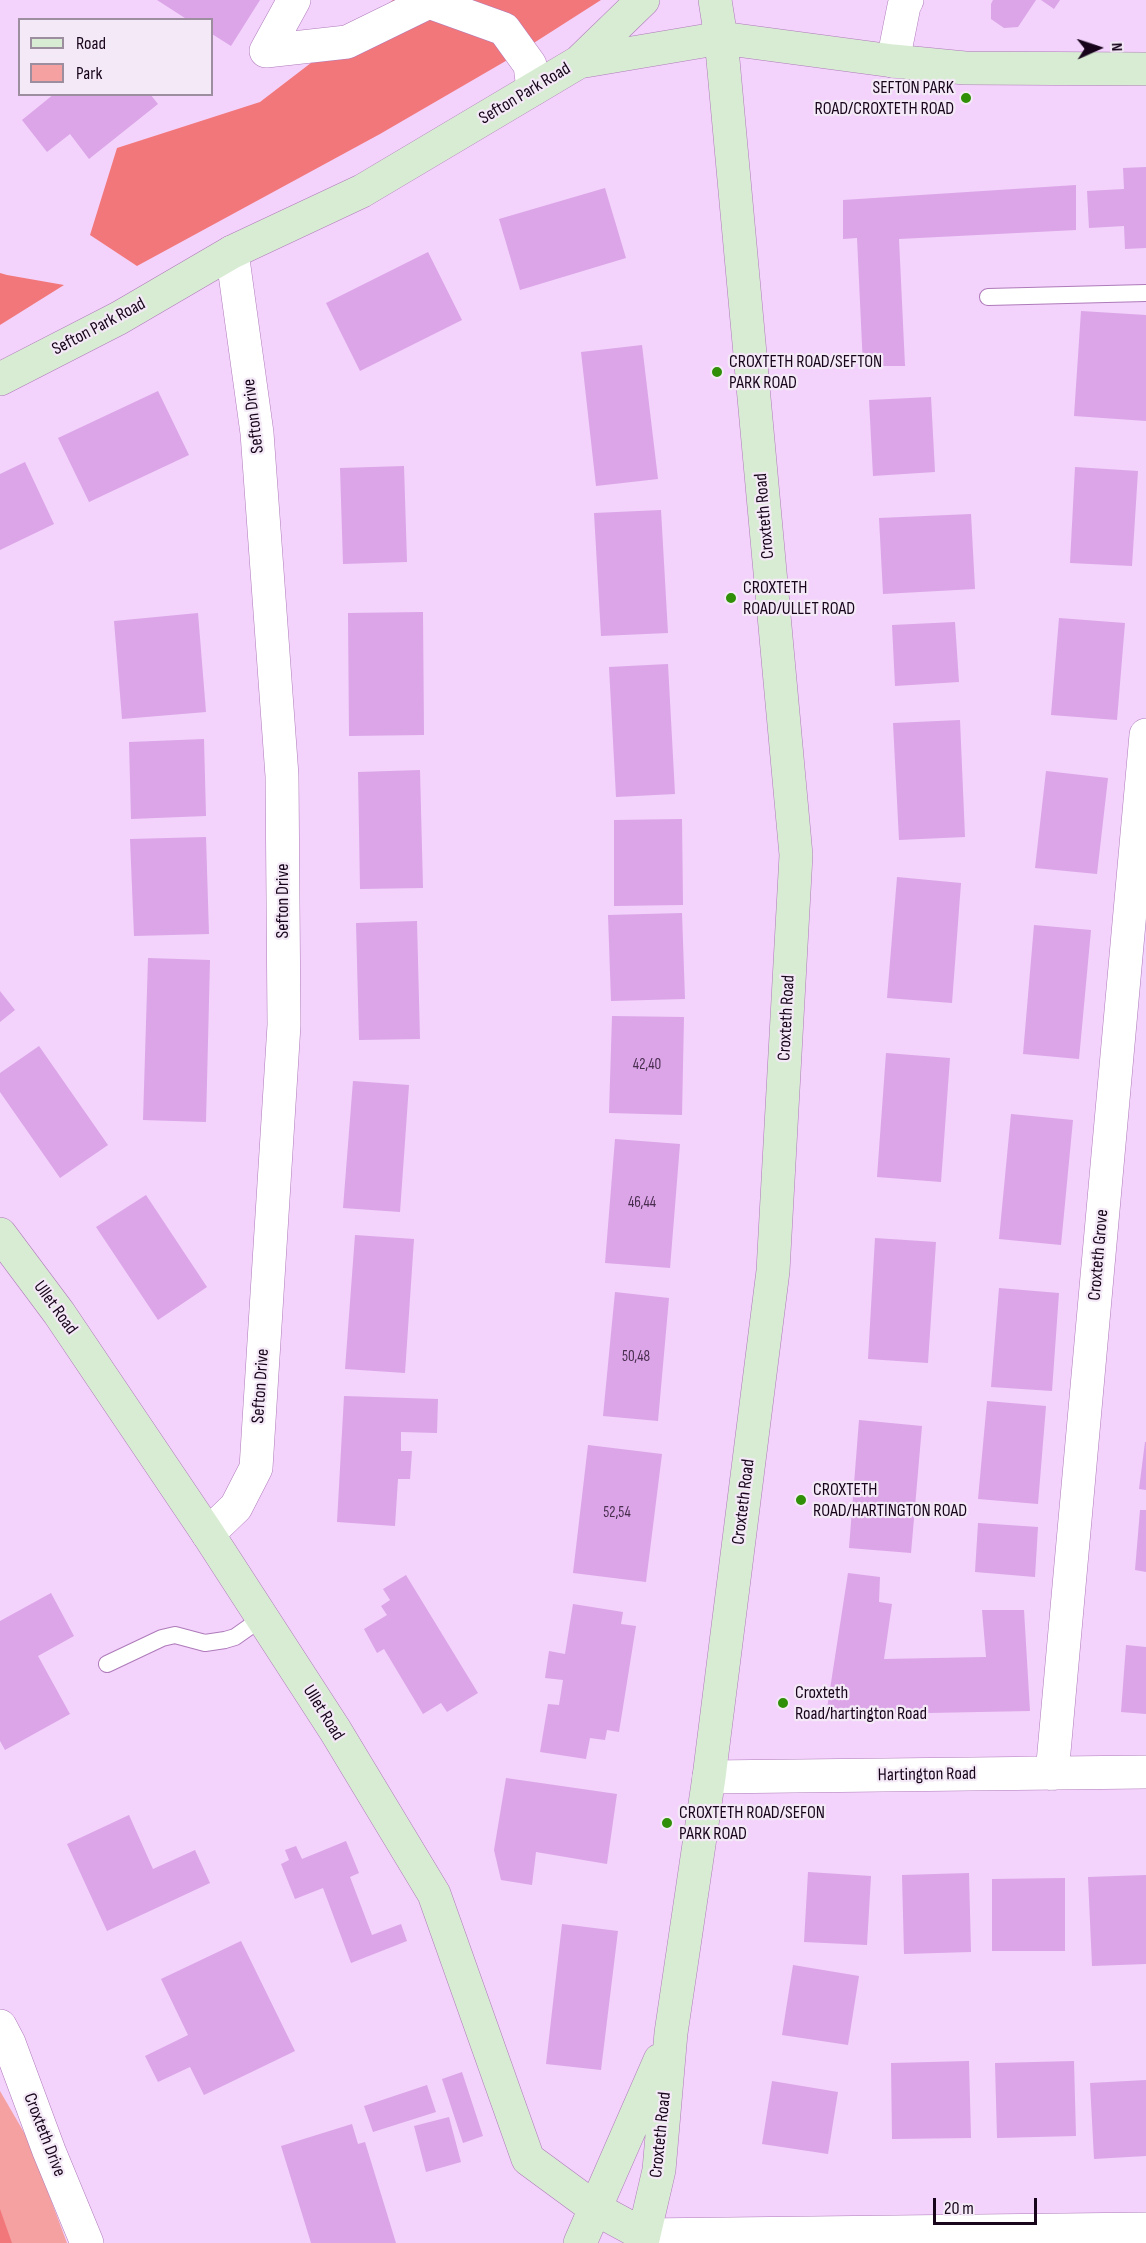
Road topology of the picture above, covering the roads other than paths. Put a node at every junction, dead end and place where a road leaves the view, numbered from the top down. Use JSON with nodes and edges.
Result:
{"nodes":[{"id":1,"x":294,"y":0,"type":"edge"},
{"id":2,"x":643,"y":0,"type":"edge"},
{"id":3,"x":715,"y":0,"type":"edge"},
{"id":4,"x":907,"y":0,"type":"edge"},
{"id":5,"x":721,"y":38,"type":"junction"},
{"id":6,"x":579,"y":62,"type":"junction"},
{"id":7,"x":893,"y":62,"type":"junction"},
{"id":8,"x":1146,"y":69,"type":"edge"},
{"id":9,"x":533,"y":89,"type":"junction"},
{"id":10,"x":232,"y":252,"type":"junction"},
{"id":11,"x":1146,"y":293,"type":"edge"},
{"id":12,"x":988,"y":297,"type":"dead end"},
{"id":13,"x":0,"y":380,"type":"edge"},
{"id":14,"x":1146,"y":735,"type":"edge"},
{"id":15,"x":0,"y":1234,"type":"edge"},
{"id":16,"x":208,"y":1534,"type":"junction"},
{"id":17,"x":262,"y":1618,"type":"junction"},
{"id":18,"x":106,"y":1664,"type":"dead end"},
{"id":19,"x":1146,"y":1772,"type":"edge"},
{"id":20,"x":1052,"y":1774,"type":"junction"},
{"id":21,"x":709,"y":1777,"type":"junction"},
{"id":22,"x":0,"y":2026,"type":"edge"},
{"id":23,"x":671,"y":2033,"type":"junction"},
{"id":24,"x":596,"y":2209,"type":"junction"},
{"id":25,"x":1146,"y":2229,"type":"edge"},
{"id":26,"x":853,"y":2238,"type":"edge"},
{"id":27,"x":643,"y":2239,"type":"edge"},
{"id":28,"x":87,"y":2243,"type":"edge"},
{"id":29,"x":580,"y":2243,"type":"edge"}],
"edges":[{"from":1,"to":9,"type":"street"},
{"from":2,"to":6,"type":"main road"},
{"from":3,"to":5,"type":"main road","name":"Croxteth Road"},
{"from":4,"to":7,"type":"street"},
{"from":5,"to":6,"type":"main road","name":"Sefton Park Road"},
{"from":5,"to":7,"type":"main road","name":"Sefton Park Road"},
{"from":5,"to":21,"type":"main road","name":"Croxteth Road"},
{"from":6,"to":9,"type":"main road","name":"Sefton Park Road"},
{"from":7,"to":8,"type":"main road","name":"Sefton Park Road"},
{"from":9,"to":10,"type":"main road","name":"Sefton Park Road"},
{"from":10,"to":13,"type":"main road","name":"Sefton Park Road"},
{"from":10,"to":16,"type":"street","name":"Sefton Drive"},
{"from":11,"to":12,"type":"lane"},
{"from":14,"to":20,"type":"street","name":"Croxteth Grove"},
{"from":15,"to":16,"type":"main road","name":"Ullet Road"},
{"from":16,"to":17,"type":"main road","name":"Ullet Road"},
{"from":17,"to":18,"type":"lane"},
{"from":17,"to":24,"type":"main road","name":"Ullet Road"},
{"from":19,"to":20,"type":"street","name":"Hartington Road"},
{"from":20,"to":21,"type":"street","name":"Hartington Road"},
{"from":21,"to":23,"type":"main road","name":"Croxteth Road"},
{"from":22,"to":28,"type":"street","name":"Croxteth Drive"},
{"from":23,"to":24,"type":"main road","name":"Croxteth Road"},
{"from":23,"to":27,"type":"main road","name":"Croxteth Road"},
{"from":24,"to":27,"type":"main road"},
{"from":24,"to":29,"type":"main road","name":"Croxteth Road"},
{"from":25,"to":26,"type":"street"},
{"from":26,"to":27,"type":"street"}]}
